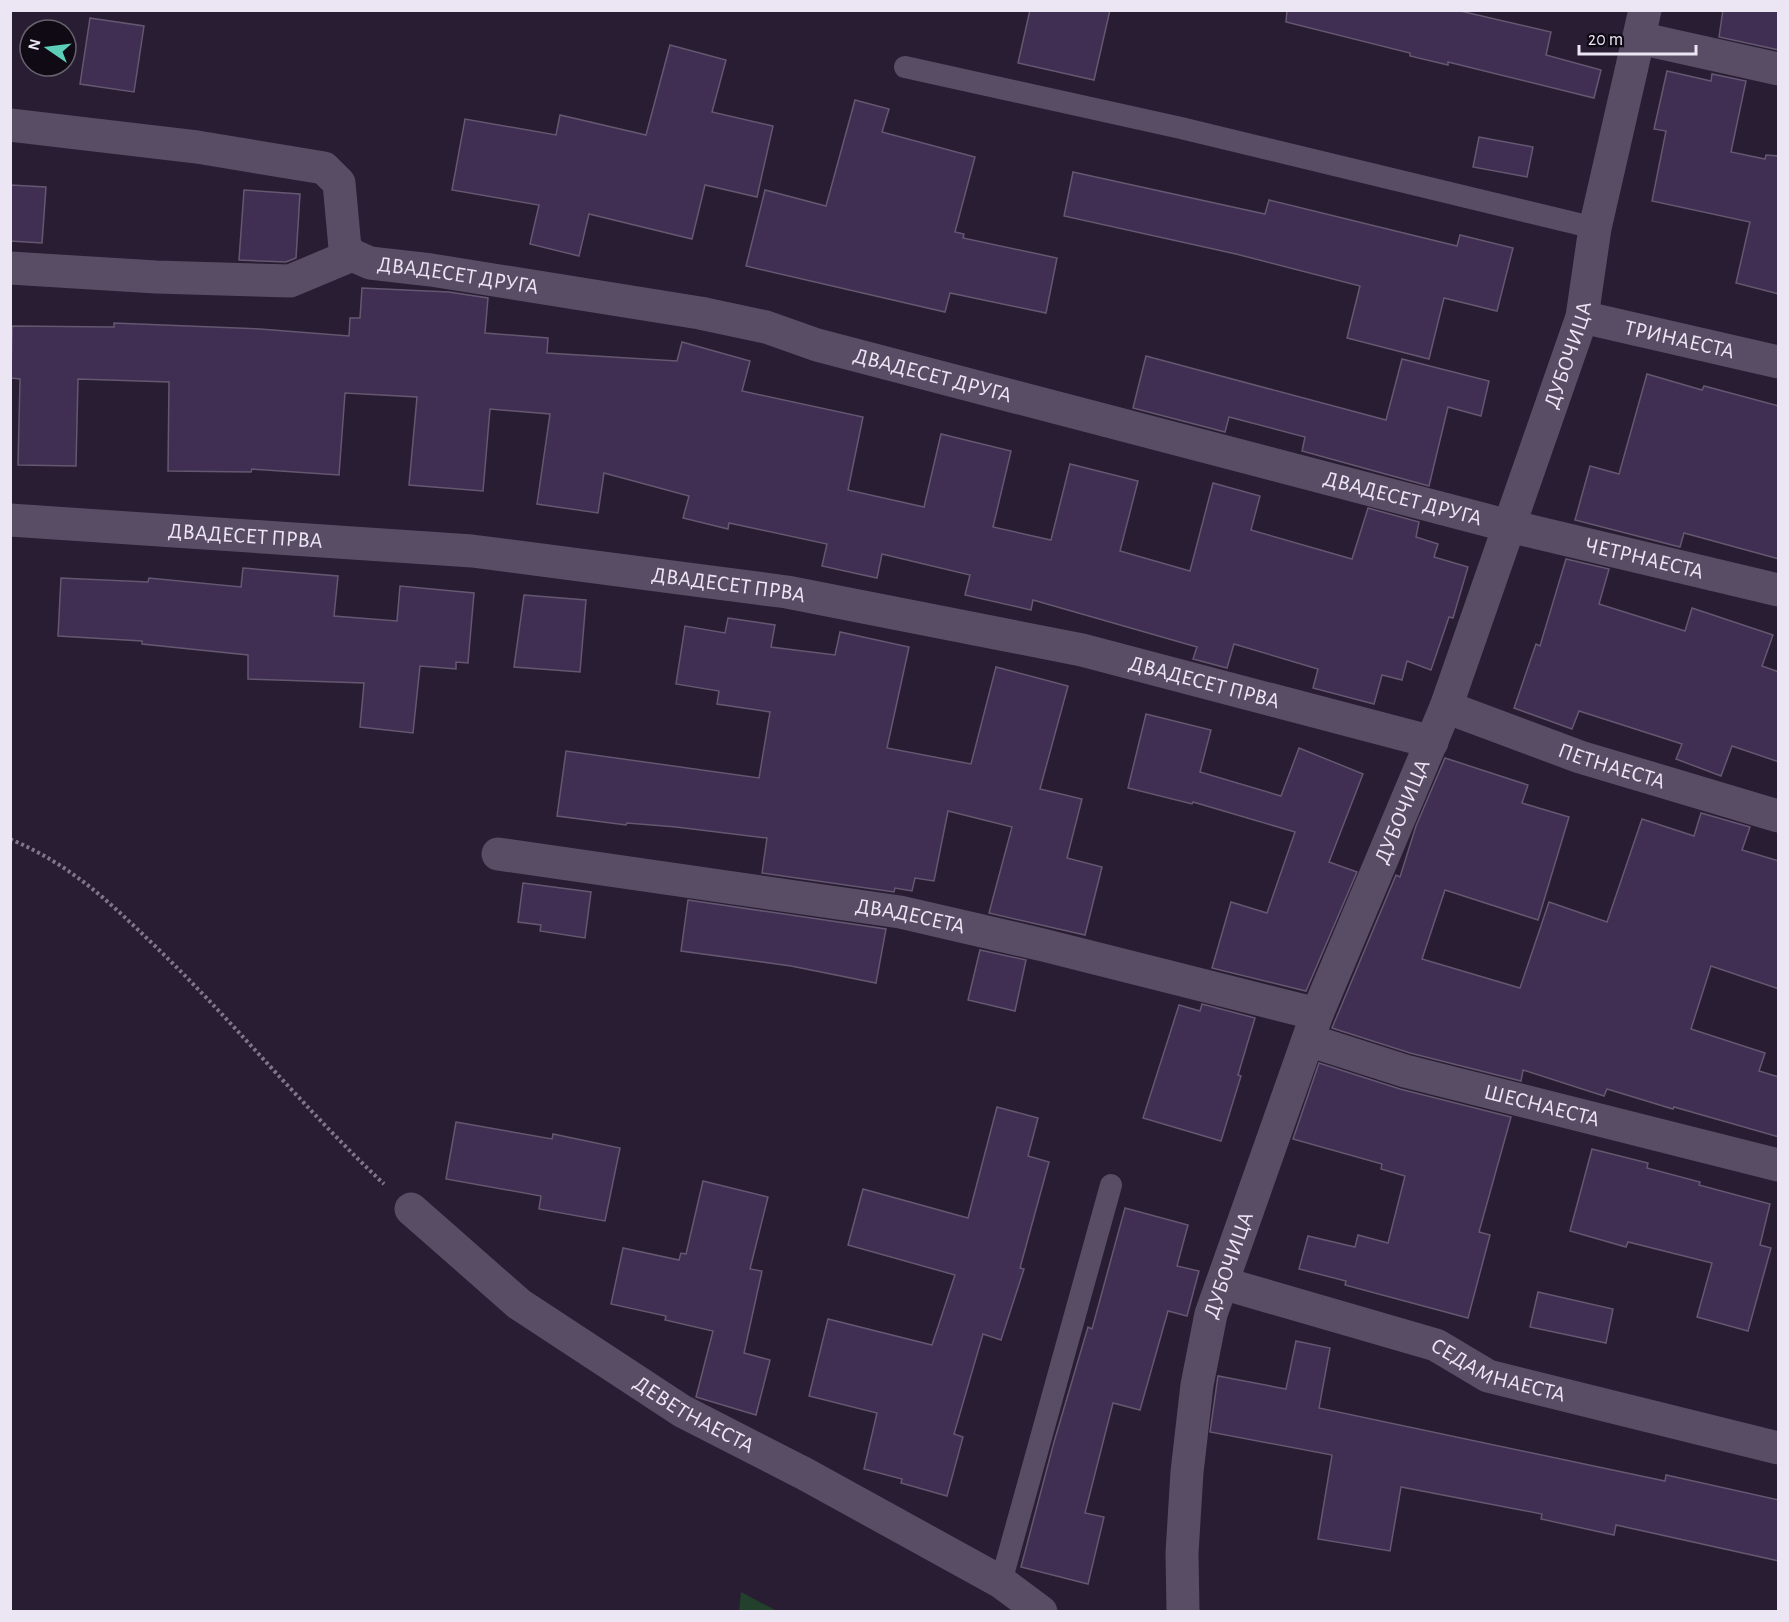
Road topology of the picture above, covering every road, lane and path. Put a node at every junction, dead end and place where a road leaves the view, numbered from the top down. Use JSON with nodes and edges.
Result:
{"nodes":[{"id":1,"x":1640,"y":18,"type":"edge"},
{"id":2,"x":905,"y":67,"type":"dead end"},
{"id":3,"x":1779,"y":69,"type":"edge"},
{"id":4,"x":10,"y":125,"type":"edge"},
{"id":5,"x":1595,"y":228,"type":"junction"},
{"id":6,"x":352,"y":255,"type":"junction"},
{"id":7,"x":10,"y":268,"type":"edge"},
{"id":8,"x":1582,"y":317,"type":"junction"},
{"id":9,"x":1779,"y":362,"type":"edge"},
{"id":10,"x":10,"y":520,"type":"edge"},
{"id":11,"x":1509,"y":526,"type":"junction"},
{"id":12,"x":1779,"y":590,"type":"edge"},
{"id":13,"x":1446,"y":707,"type":"junction"},
{"id":14,"x":1432,"y":742,"type":"junction"},
{"id":15,"x":1779,"y":816,"type":"edge"},
{"id":16,"x":10,"y":839,"type":"edge"},
{"id":17,"x":498,"y":854,"type":"dead end"},
{"id":18,"x":1313,"y":1027,"type":"junction"},
{"id":19,"x":1779,"y":1165,"type":"edge"},
{"id":20,"x":1111,"y":1185,"type":"dead end"},
{"id":21,"x":411,"y":1209,"type":"joint"},
{"id":22,"x":1222,"y":1283,"type":"junction"},
{"id":23,"x":1779,"y":1448,"type":"edge"},
{"id":24,"x":1001,"y":1582,"type":"junction"},
{"id":25,"x":1041,"y":1611,"type":"edge"},
{"id":26,"x":1183,"y":1611,"type":"edge"}],
"edges":[{"from":1,"to":3,"type":"street"},
{"from":1,"to":5,"type":"street","name":"ДУБОЧИЦА"},
{"from":2,"to":5,"type":"lane"},
{"from":4,"to":6,"type":"street","name":"ДВАДЕСЕТ ДРУГА"},
{"from":5,"to":8,"type":"street","name":"ДУБОЧИЦА"},
{"from":6,"to":7,"type":"street","name":"ДВАДЕСЕТ ДРУГА"},
{"from":6,"to":11,"type":"street","name":"ДВАДЕСЕТ ДРУГА"},
{"from":8,"to":9,"type":"street","name":"ТРИНАЕСТА"},
{"from":8,"to":11,"type":"street","name":"ДУБОЧИЦА"},
{"from":10,"to":14,"type":"street","name":"ДВАДЕСЕТ ПРВА"},
{"from":11,"to":12,"type":"street","name":"ЧЕТРНАЕСТА"},
{"from":11,"to":13,"type":"street","name":"ДУБОЧИЦА"},
{"from":13,"to":14,"type":"street","name":"ДУБОЧИЦА"},
{"from":13,"to":15,"type":"street","name":"ПЕТНАЕСТА"},
{"from":14,"to":18,"type":"street","name":"ДУБОЧИЦА"},
{"from":16,"to":21,"type":"path"},
{"from":17,"to":18,"type":"street","name":"ДВАДЕСЕТА"},
{"from":18,"to":19,"type":"street","name":"ШЕСНАЕСТА"},
{"from":18,"to":22,"type":"street","name":"ДУБОЧИЦА"},
{"from":20,"to":24,"type":"lane"},
{"from":21,"to":24,"type":"street","name":"ДЕВЕТНАЕСТА"},
{"from":22,"to":23,"type":"street","name":"СЕДАМНАЕСТА"},
{"from":22,"to":26,"type":"street","name":"ДУБОЧИЦА"},
{"from":24,"to":25,"type":"street","name":"ДЕВЕТНАЕСТА"}]}
